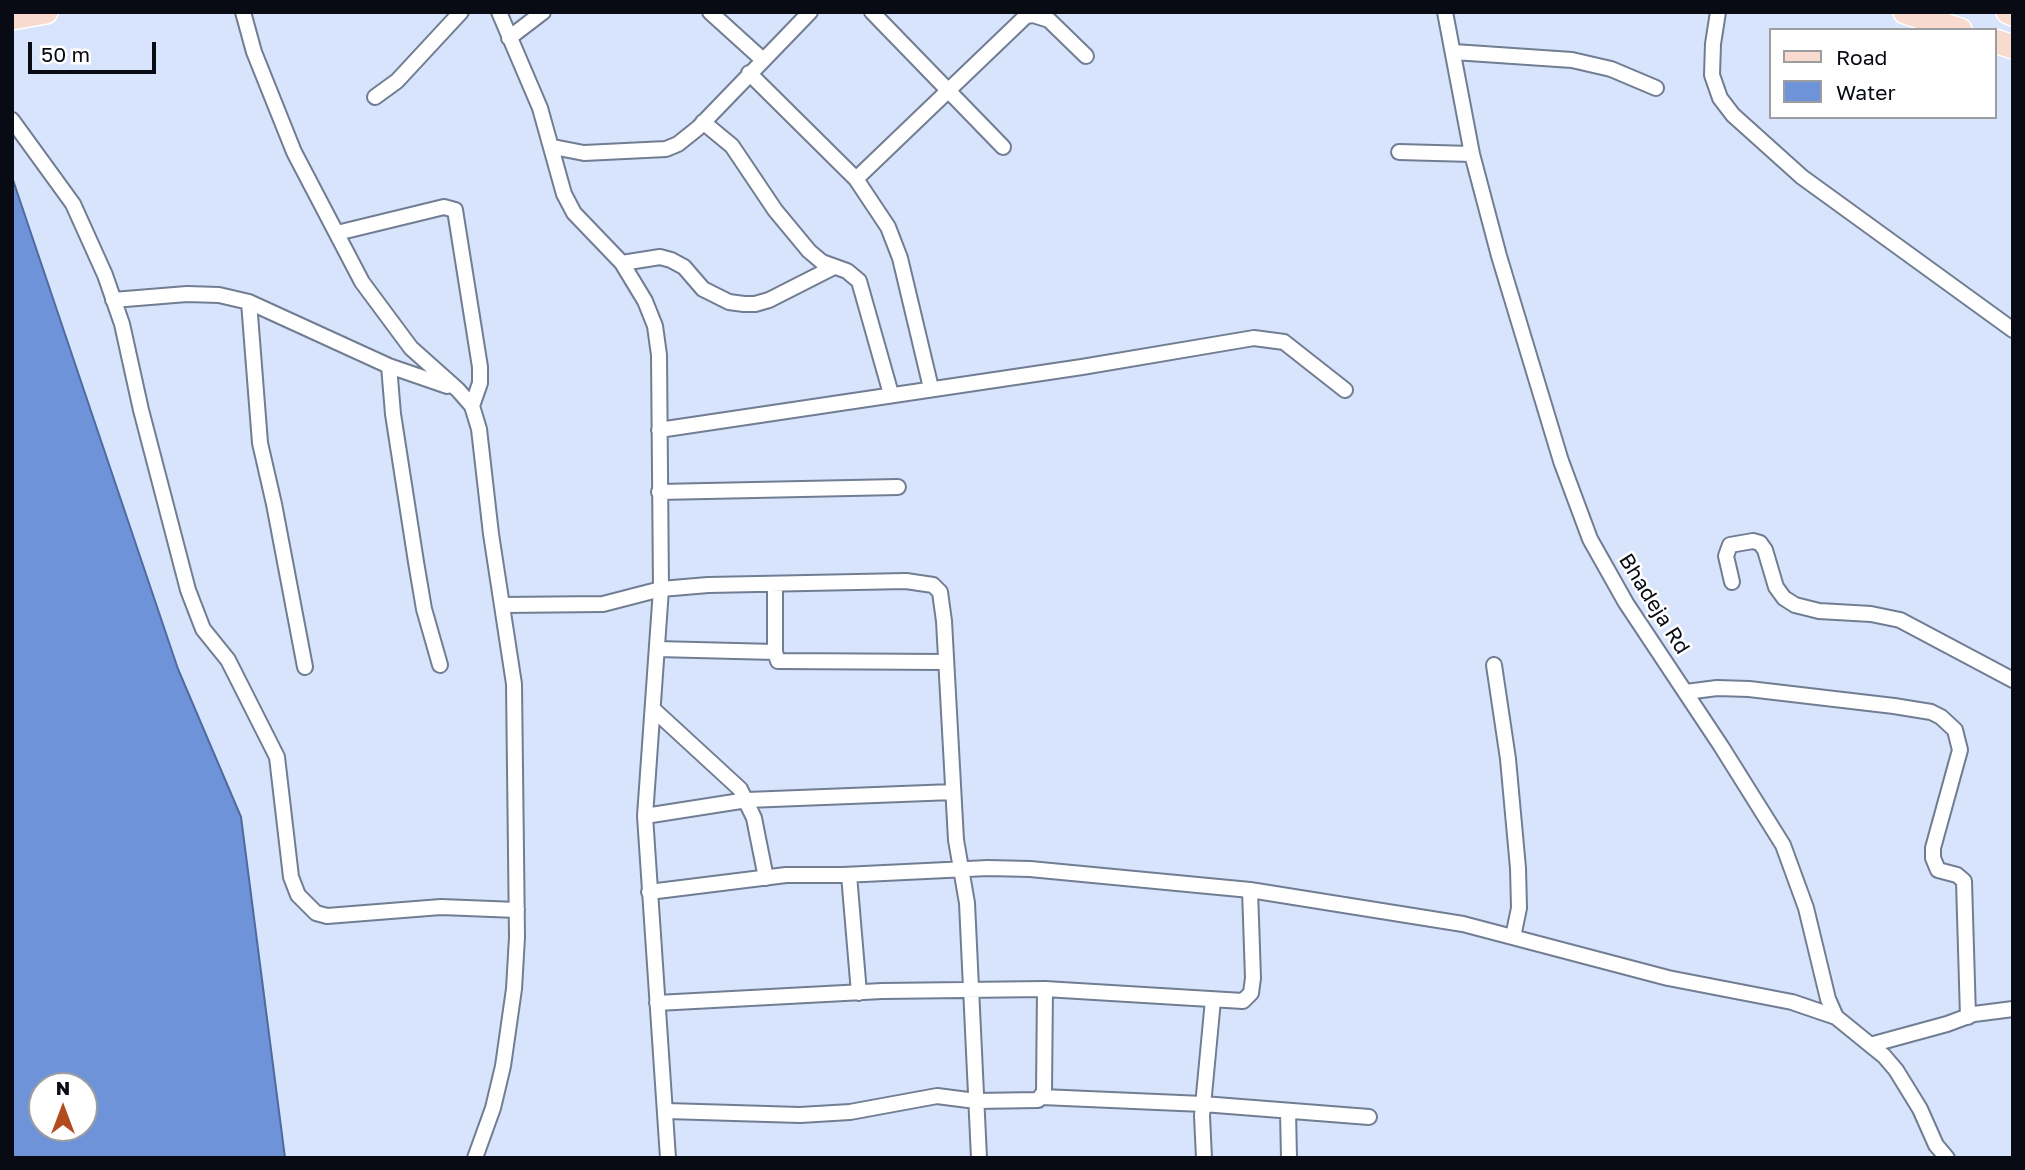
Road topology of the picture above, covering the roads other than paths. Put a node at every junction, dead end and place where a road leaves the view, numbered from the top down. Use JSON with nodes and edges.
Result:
{"nodes":[{"id":1,"x":243,"y":12,"type":"edge"},
{"id":2,"x":461,"y":12,"type":"edge"},
{"id":3,"x":499,"y":12,"type":"edge"},
{"id":4,"x":543,"y":12,"type":"edge"},
{"id":5,"x":710,"y":12,"type":"edge"},
{"id":6,"x":810,"y":12,"type":"edge"},
{"id":7,"x":873,"y":12,"type":"edge"},
{"id":8,"x":1445,"y":12,"type":"edge"},
{"id":9,"x":1718,"y":12,"type":"edge"},
{"id":10,"x":1905,"y":12,"type":"edge"},
{"id":11,"x":2008,"y":12,"type":"edge"},
{"id":12,"x":41,"y":13,"type":"edge"},
{"id":13,"x":2013,"y":14,"type":"edge"},
{"id":14,"x":12,"y":18,"type":"edge"},
{"id":15,"x":1954,"y":28,"type":"edge"},
{"id":16,"x":509,"y":38,"type":"junction"},
{"id":17,"x":1454,"y":52,"type":"junction"},
{"id":18,"x":1086,"y":56,"type":"dead end"},
{"id":19,"x":763,"y":60,"type":"junction"},
{"id":20,"x":750,"y":73,"type":"junction"},
{"id":21,"x":1656,"y":88,"type":"dead end"},
{"id":22,"x":947,"y":89,"type":"junction"},
{"id":23,"x":375,"y":97,"type":"dead end"},
{"id":24,"x":12,"y":120,"type":"edge"},
{"id":25,"x":703,"y":122,"type":"junction"},
{"id":26,"x":553,"y":147,"type":"junction"},
{"id":27,"x":1003,"y":148,"type":"dead end"},
{"id":28,"x":1399,"y":152,"type":"dead end"},
{"id":29,"x":1472,"y":154,"type":"junction"},
{"id":30,"x":856,"y":179,"type":"junction"},
{"id":31,"x":337,"y":233,"type":"junction"},
{"id":32,"x":622,"y":263,"type":"junction"},
{"id":33,"x":834,"y":267,"type":"junction"},
{"id":34,"x":114,"y":300,"type":"junction"},
{"id":35,"x":249,"y":302,"type":"junction"},
{"id":36,"x":2013,"y":330,"type":"edge"},
{"id":37,"x":389,"y":366,"type":"junction"},
{"id":38,"x":931,"y":388,"type":"junction"},
{"id":39,"x":458,"y":390,"type":"junction"},
{"id":40,"x":1345,"y":390,"type":"dead end"},
{"id":41,"x":891,"y":394,"type":"junction"},
{"id":42,"x":472,"y":406,"type":"junction"},
{"id":43,"x":659,"y":430,"type":"junction"},
{"id":44,"x":898,"y":487,"type":"dead end"},
{"id":45,"x":659,"y":492,"type":"junction"},
{"id":46,"x":1732,"y":582,"type":"dead end"},
{"id":47,"x":775,"y":584,"type":"junction"},
{"id":48,"x":661,"y":589,"type":"junction"},
{"id":49,"x":503,"y":605,"type":"junction"},
{"id":50,"x":657,"y":649,"type":"junction"},
{"id":51,"x":775,"y":652,"type":"junction"},
{"id":52,"x":946,"y":662,"type":"junction"},
{"id":53,"x":440,"y":665,"type":"dead end"},
{"id":54,"x":1494,"y":665,"type":"dead end"},
{"id":55,"x":305,"y":667,"type":"dead end"},
{"id":56,"x":2013,"y":680,"type":"edge"},
{"id":57,"x":1686,"y":692,"type":"junction"},
{"id":58,"x":653,"y":709,"type":"junction"},
{"id":59,"x":954,"y":792,"type":"junction"},
{"id":60,"x":747,"y":800,"type":"junction"},
{"id":61,"x":645,"y":816,"type":"junction"},
{"id":62,"x":960,"y":869,"type":"junction"},
{"id":63,"x":849,"y":875,"type":"junction"},
{"id":64,"x":766,"y":878,"type":"junction"},
{"id":65,"x":1250,"y":890,"type":"junction"},
{"id":66,"x":649,"y":892,"type":"junction"},
{"id":67,"x":517,"y":910,"type":"junction"},
{"id":68,"x":1513,"y":937,"type":"junction"},
{"id":69,"x":1045,"y":989,"type":"junction"},
{"id":70,"x":971,"y":990,"type":"junction"},
{"id":71,"x":859,"y":993,"type":"junction"},
{"id":72,"x":1213,"y":1000,"type":"junction"},
{"id":73,"x":657,"y":1003,"type":"junction"},
{"id":74,"x":2013,"y":1009,"type":"edge"},
{"id":75,"x":1836,"y":1017,"type":"junction"},
{"id":76,"x":1968,"y":1017,"type":"junction"},
{"id":77,"x":1870,"y":1045,"type":"junction"},
{"id":78,"x":1042,"y":1097,"type":"junction"},
{"id":79,"x":976,"y":1101,"type":"junction"},
{"id":80,"x":1203,"y":1104,"type":"junction"},
{"id":81,"x":667,"y":1111,"type":"junction"},
{"id":82,"x":1288,"y":1111,"type":"junction"},
{"id":83,"x":1368,"y":1117,"type":"dead end"},
{"id":84,"x":1943,"y":1157,"type":"edge"},
{"id":85,"x":475,"y":1158,"type":"edge"},
{"id":86,"x":668,"y":1158,"type":"edge"},
{"id":87,"x":979,"y":1158,"type":"edge"},
{"id":88,"x":1204,"y":1158,"type":"edge"},
{"id":89,"x":1289,"y":1158,"type":"edge"}],
"edges":[{"from":1,"to":31,"type":"street"},
{"from":2,"to":23,"type":"street"},
{"from":3,"to":16,"type":"street"},
{"from":4,"to":16,"type":"street"},
{"from":5,"to":19,"type":"street"},
{"from":6,"to":19,"type":"street"},
{"from":7,"to":22,"type":"street"},
{"from":8,"to":17,"type":"street","name":"Bhadeja Rd"},
{"from":9,"to":36,"type":"street"},
{"from":10,"to":15,"type":"main road"},
{"from":11,"to":13,"type":"main road"},
{"from":12,"to":14,"type":"main road"},
{"from":16,"to":26,"type":"street"},
{"from":17,"to":21,"type":"street"},
{"from":17,"to":29,"type":"street","name":"Bhadeja Rd"},
{"from":18,"to":22,"type":"street"},
{"from":19,"to":20,"type":"street"},
{"from":20,"to":25,"type":"street"},
{"from":20,"to":30,"type":"street"},
{"from":22,"to":27,"type":"street"},
{"from":22,"to":30,"type":"street"},
{"from":24,"to":34,"type":"street"},
{"from":25,"to":26,"type":"street"},
{"from":25,"to":33,"type":"street"},
{"from":26,"to":32,"type":"street"},
{"from":28,"to":29,"type":"street"},
{"from":29,"to":57,"type":"street","name":"Bhadeja Rd"},
{"from":30,"to":38,"type":"street"},
{"from":31,"to":39,"type":"street"},
{"from":31,"to":42,"type":"street"},
{"from":32,"to":33,"type":"street"},
{"from":32,"to":43,"type":"street"},
{"from":33,"to":41,"type":"street"},
{"from":34,"to":35,"type":"street"},
{"from":34,"to":67,"type":"street"},
{"from":35,"to":37,"type":"street"},
{"from":35,"to":55,"type":"street"},
{"from":37,"to":39,"type":"street"},
{"from":37,"to":53,"type":"street"},
{"from":38,"to":40,"type":"street"},
{"from":38,"to":41,"type":"street"},
{"from":39,"to":42,"type":"street"},
{"from":41,"to":43,"type":"street"},
{"from":42,"to":49,"type":"street"},
{"from":43,"to":45,"type":"street"},
{"from":44,"to":45,"type":"street"},
{"from":45,"to":48,"type":"street"},
{"from":46,"to":56,"type":"street"},
{"from":47,"to":48,"type":"street"},
{"from":47,"to":51,"type":"street"},
{"from":47,"to":52,"type":"street"},
{"from":48,"to":49,"type":"street"},
{"from":48,"to":50,"type":"street"},
{"from":49,"to":67,"type":"street"},
{"from":50,"to":51,"type":"street"},
{"from":50,"to":58,"type":"street"},
{"from":51,"to":52,"type":"street"},
{"from":52,"to":59,"type":"street"},
{"from":54,"to":68,"type":"street"},
{"from":57,"to":75,"type":"street","name":"Bhadeja Rd"},
{"from":57,"to":76,"type":"street"},
{"from":58,"to":60,"type":"street"},
{"from":58,"to":61,"type":"street"},
{"from":59,"to":60,"type":"street"},
{"from":59,"to":62,"type":"street"},
{"from":60,"to":61,"type":"street"},
{"from":60,"to":64,"type":"street"},
{"from":61,"to":66,"type":"street"},
{"from":62,"to":63,"type":"street"},
{"from":62,"to":65,"type":"street"},
{"from":62,"to":70,"type":"street"},
{"from":63,"to":64,"type":"street"},
{"from":63,"to":71,"type":"street"},
{"from":64,"to":66,"type":"street"},
{"from":65,"to":68,"type":"street"},
{"from":65,"to":72,"type":"street"},
{"from":66,"to":73,"type":"street"},
{"from":67,"to":85,"type":"street"},
{"from":68,"to":75,"type":"street"},
{"from":69,"to":70,"type":"street"},
{"from":69,"to":72,"type":"street"},
{"from":69,"to":78,"type":"street"},
{"from":70,"to":71,"type":"street"},
{"from":70,"to":79,"type":"street"},
{"from":71,"to":73,"type":"street"},
{"from":72,"to":80,"type":"street"},
{"from":73,"to":81,"type":"street"},
{"from":74,"to":76,"type":"street"},
{"from":75,"to":77,"type":"street"},
{"from":76,"to":77,"type":"street"},
{"from":77,"to":84,"type":"street"},
{"from":78,"to":79,"type":"street"},
{"from":78,"to":80,"type":"street"},
{"from":79,"to":81,"type":"street"},
{"from":79,"to":87,"type":"street"},
{"from":80,"to":82,"type":"street"},
{"from":80,"to":88,"type":"street"},
{"from":81,"to":86,"type":"street"},
{"from":82,"to":83,"type":"street"},
{"from":82,"to":89,"type":"street"}]}
